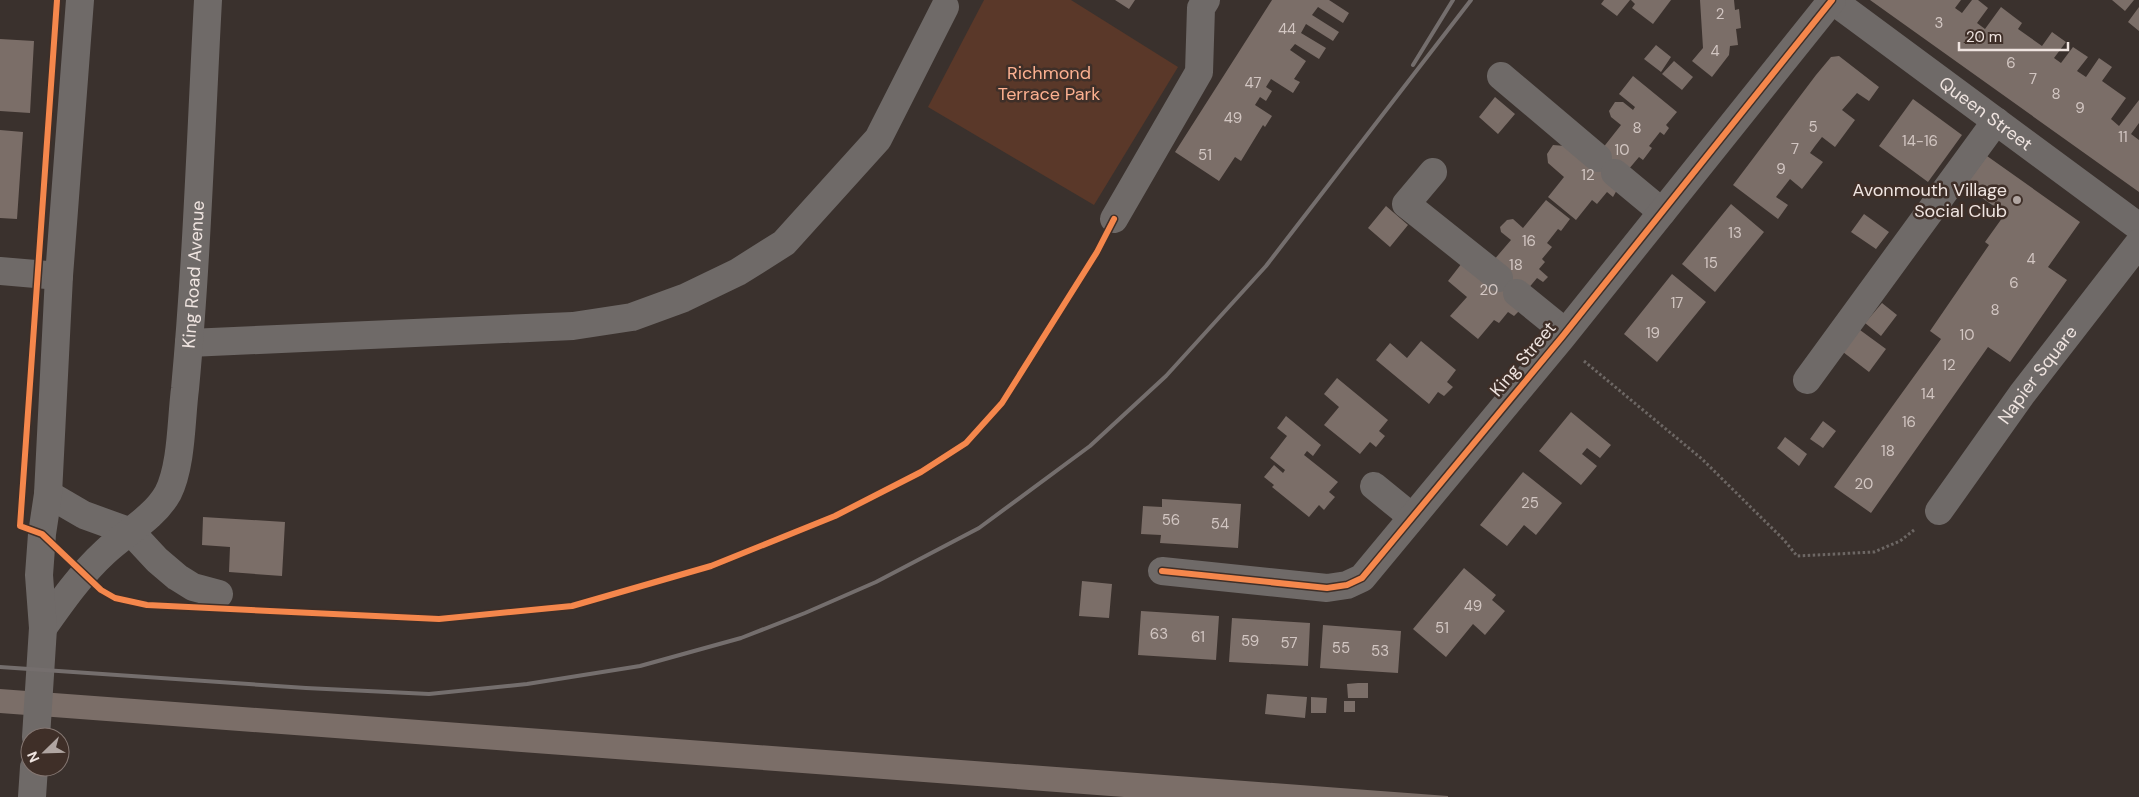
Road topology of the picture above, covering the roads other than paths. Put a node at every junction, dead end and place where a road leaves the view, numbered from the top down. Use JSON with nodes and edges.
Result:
{"nodes":[{"id":1,"x":80,"y":0,"type":"edge"},
{"id":2,"x":208,"y":0,"type":"edge"},
{"id":3,"x":1832,"y":0,"type":"edge"},
{"id":4,"x":1203,"y":4,"type":"edge"},
{"id":5,"x":945,"y":7,"type":"dead end"},
{"id":6,"x":1501,"y":76,"type":"dead end"},
{"id":7,"x":1996,"y":122,"type":"junction"},
{"id":8,"x":1433,"y":172,"type":"dead end"},
{"id":9,"x":1662,"y":212,"type":"junction"},
{"id":10,"x":1114,"y":218,"type":"dead end"},
{"id":11,"x":2139,"y":227,"type":"edge"},
{"id":12,"x":2139,"y":242,"type":"edge"},
{"id":13,"x":0,"y":271,"type":"edge"},
{"id":14,"x":59,"y":276,"type":"junction"},
{"id":15,"x":1564,"y":335,"type":"junction"},
{"id":16,"x":189,"y":343,"type":"junction"},
{"id":17,"x":1807,"y":380,"type":"dead end"},
{"id":18,"x":1374,"y":486,"type":"dead end"},
{"id":19,"x":48,"y":494,"type":"junction"},
{"id":20,"x":1938,"y":511,"type":"road end"},
{"id":21,"x":1412,"y":517,"type":"junction"},
{"id":22,"x":131,"y":532,"type":"junction"},
{"id":23,"x":1162,"y":571,"type":"dead end"},
{"id":24,"x":218,"y":594,"type":"dead end"},
{"id":25,"x":43,"y":628,"type":"junction"},
{"id":26,"x":37,"y":727,"type":"edge"},
{"id":27,"x":33,"y":777,"type":"edge"},
{"id":28,"x":32,"y":797,"type":"edge"}],
"edges":[{"from":1,"to":14,"type":"street"},
{"from":2,"to":16,"type":"street","name":"King Road Avenue"},
{"from":3,"to":7,"type":"street","name":"Queen Street"},
{"from":3,"to":9,"type":"street","name":"King Street"},
{"from":4,"to":10,"type":"street"},
{"from":5,"to":16,"type":"street"},
{"from":6,"to":9,"type":"street"},
{"from":7,"to":11,"type":"street","name":"Queen Street"},
{"from":7,"to":17,"type":"street"},
{"from":8,"to":15,"type":"street"},
{"from":9,"to":15,"type":"street","name":"King Street"},
{"from":12,"to":20,"type":"street","name":"Napier Square"},
{"from":13,"to":14,"type":"street"},
{"from":14,"to":19,"type":"street"},
{"from":15,"to":21,"type":"street","name":"King Street"},
{"from":16,"to":22,"type":"street","name":"King Road Avenue"},
{"from":18,"to":21,"type":"street"},
{"from":19,"to":22,"type":"street"},
{"from":19,"to":25,"type":"street"},
{"from":21,"to":23,"type":"street","name":"King Street"},
{"from":22,"to":24,"type":"street"},
{"from":22,"to":25,"type":"street","name":"King Road Avenue"},
{"from":25,"to":26,"type":"street"},
{"from":27,"to":28,"type":"street"}]}
